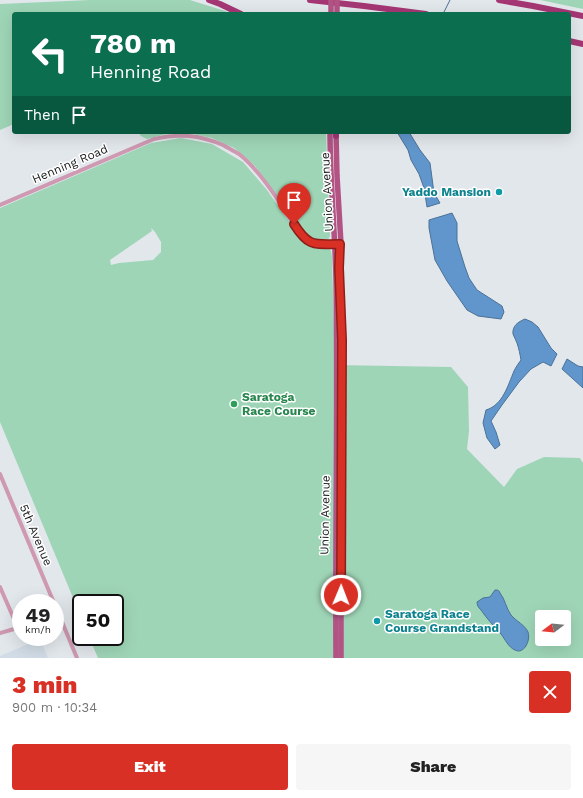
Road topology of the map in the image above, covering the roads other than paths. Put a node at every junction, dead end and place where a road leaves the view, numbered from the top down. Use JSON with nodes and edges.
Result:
{"nodes":[{"id":1,"x":209,"y":0,"type":"edge"},
{"id":2,"x":310,"y":0,"type":"edge"},
{"id":3,"x":331,"y":0,"type":"edge"},
{"id":4,"x":337,"y":0,"type":"edge"},
{"id":5,"x":499,"y":0,"type":"edge"},
{"id":6,"x":238,"y":12,"type":"edge"},
{"id":7,"x":331,"y":12,"type":"edge"},
{"id":8,"x":337,"y":12,"type":"edge"},
{"id":9,"x":410,"y":12,"type":"edge"},
{"id":10,"x":565,"y":12,"type":"edge"},
{"id":11,"x":571,"y":13,"type":"edge"},
{"id":12,"x":583,"y":16,"type":"edge"},
{"id":13,"x":571,"y":42,"type":"edge"},
{"id":14,"x":571,"y":44,"type":"edge"},
{"id":15,"x":583,"y":45,"type":"edge"},
{"id":16,"x":173,"y":134,"type":"edge"},
{"id":17,"x":183,"y":134,"type":"edge"},
{"id":18,"x":330,"y":134,"type":"edge"},
{"id":19,"x":336,"y":134,"type":"edge"},
{"id":20,"x":0,"y":205,"type":"edge"},
{"id":21,"x":337,"y":244,"type":"junction"},
{"id":22,"x":0,"y":474,"type":"edge"},
{"id":23,"x":0,"y":587,"type":"edge"},
{"id":24,"x":51,"y":594,"type":"edge"},
{"id":25,"x":12,"y":612,"type":"edge"},
{"id":26,"x":12,"y":629,"type":"edge"},
{"id":27,"x":64,"y":629,"type":"edge"},
{"id":28,"x":0,"y":633,"type":"edge"},
{"id":29,"x":77,"y":658,"type":"edge"},
{"id":30,"x":336,"y":658,"type":"edge"},
{"id":31,"x":341,"y":658,"type":"edge"}],
"edges":[{"from":1,"to":6,"type":"highway"},
{"from":2,"to":9,"type":"highway"},
{"from":3,"to":7,"type":"main road","bridge":true},
{"from":4,"to":8,"type":"main road","bridge":true},
{"from":5,"to":10,"type":"highway"},
{"from":11,"to":12,"type":"highway"},
{"from":13,"to":15,"type":"highway"},
{"from":14,"to":15,"type":"highway"},
{"from":16,"to":20,"type":"street","name":"Henning Road"},
{"from":17,"to":21,"type":"street","name":"Henning Road"},
{"from":18,"to":21,"type":"main road","name":"Union Avenue"},
{"from":19,"to":21,"type":"main road","name":"Union Avenue"},
{"from":21,"to":30,"type":"main road","name":"Union Avenue"},
{"from":21,"to":31,"type":"main road","name":"Union Avenue"},
{"from":22,"to":24,"type":"street","name":"5th Avenue"},
{"from":23,"to":25,"type":"street"},
{"from":26,"to":28,"type":"street"},
{"from":27,"to":29,"type":"street","name":"5th Avenue"}]}
